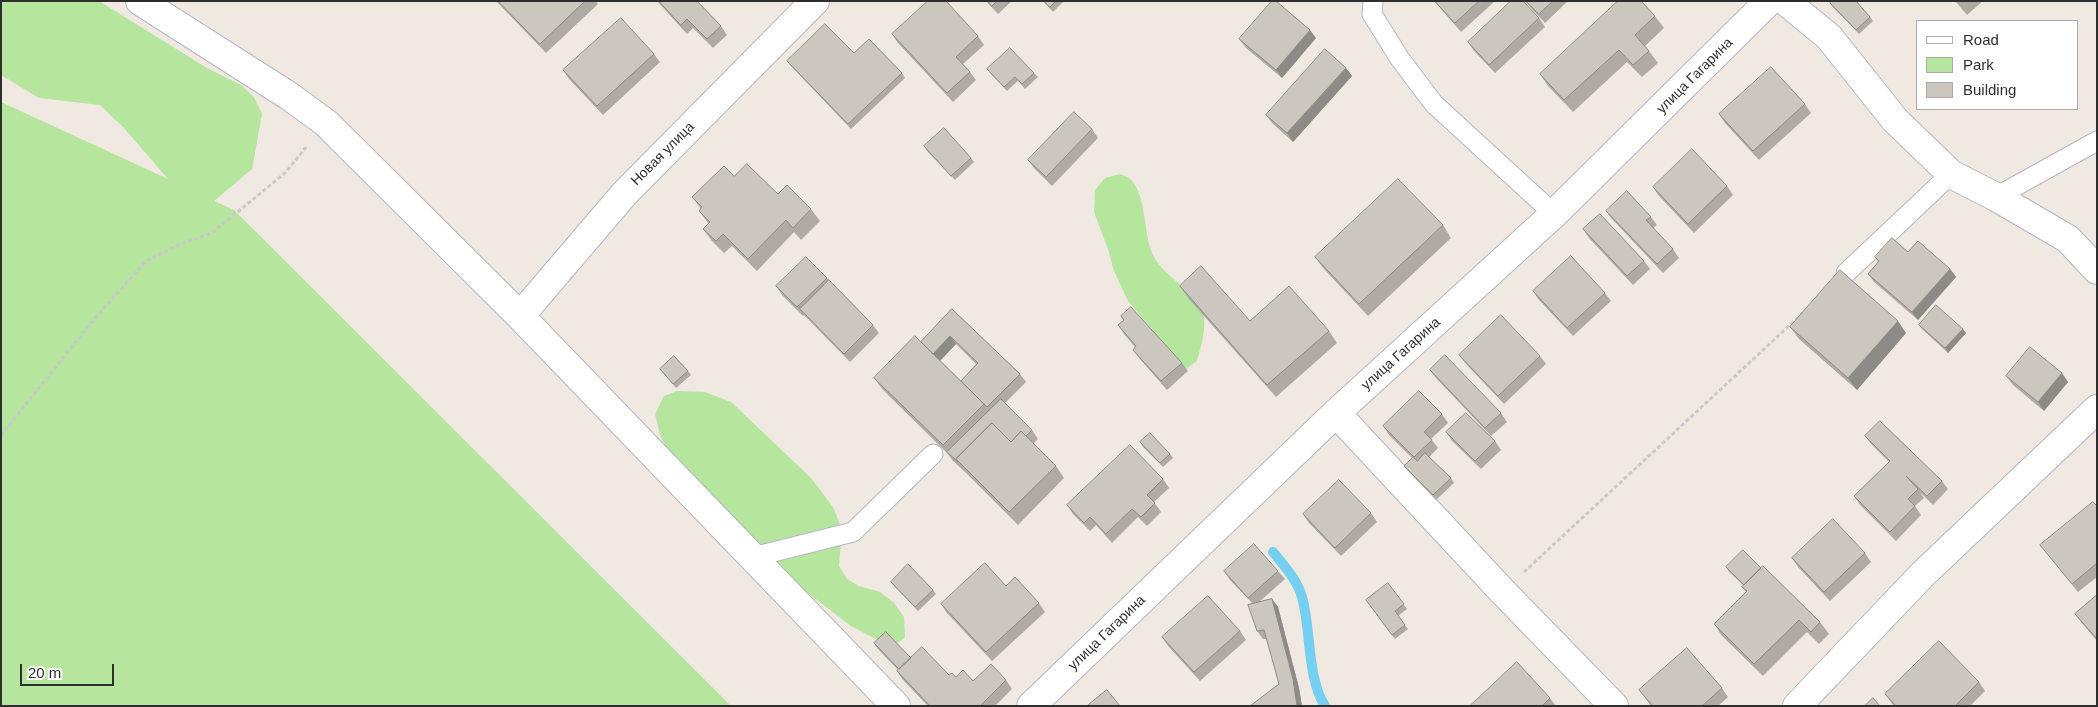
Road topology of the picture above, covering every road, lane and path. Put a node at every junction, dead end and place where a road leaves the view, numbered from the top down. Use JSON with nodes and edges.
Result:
{"nodes":[{"id":1,"x":140,"y":1,"type":"edge"},
{"id":2,"x":815,"y":1,"type":"edge"},
{"id":3,"x":1373,"y":1,"type":"edge"},
{"id":4,"x":1769,"y":1,"type":"edge"},
{"id":5,"x":1785,"y":1,"type":"edge"},
{"id":6,"x":326,"y":123,"type":"junction"},
{"id":7,"x":2097,"y":141,"type":"edge"},
{"id":8,"x":1951,"y":174,"type":"junction"},
{"id":9,"x":1996,"y":197,"type":"junction"},
{"id":10,"x":1554,"y":214,"type":"junction"},
{"id":11,"x":2097,"y":270,"type":"edge"},
{"id":12,"x":1846,"y":273,"type":"edge"},
{"id":13,"x":1809,"y":307,"type":"edge"},
{"id":14,"x":520,"y":316,"type":"junction"},
{"id":15,"x":2097,"y":409,"type":"edge"},
{"id":16,"x":1336,"y":413,"type":"junction"},
{"id":17,"x":1,"y":435,"type":"edge"},
{"id":18,"x":933,"y":454,"type":"edge"},
{"id":19,"x":753,"y":557,"type":"junction"},
{"id":20,"x":1503,"y":592,"type":"junction"},
{"id":21,"x":896,"y":706,"type":"edge"},
{"id":22,"x":1031,"y":706,"type":"edge"},
{"id":23,"x":1614,"y":706,"type":"edge"},
{"id":24,"x":1797,"y":706,"type":"edge"}],
"edges":[{"from":1,"to":6,"type":"street"},
{"from":2,"to":14,"type":"street","name":"Новая улица"},
{"from":3,"to":10,"type":"lane"},
{"from":4,"to":10,"type":"street","name":"улица Гагарина"},
{"from":5,"to":8,"type":"street"},
{"from":6,"to":14,"type":"street"},
{"from":6,"to":17,"type":"path"},
{"from":7,"to":9,"type":"lane"},
{"from":8,"to":9,"type":"street"},
{"from":8,"to":12,"type":"lane"},
{"from":9,"to":11,"type":"street"},
{"from":10,"to":16,"type":"street","name":"улица Гагарина"},
{"from":13,"to":20,"type":"path"},
{"from":14,"to":19,"type":"street"},
{"from":15,"to":24,"type":"street"},
{"from":16,"to":20,"type":"street"},
{"from":16,"to":22,"type":"street","name":"улица Гагарина"},
{"from":18,"to":19,"type":"lane"},
{"from":19,"to":21,"type":"street"},
{"from":20,"to":23,"type":"street"}]}
